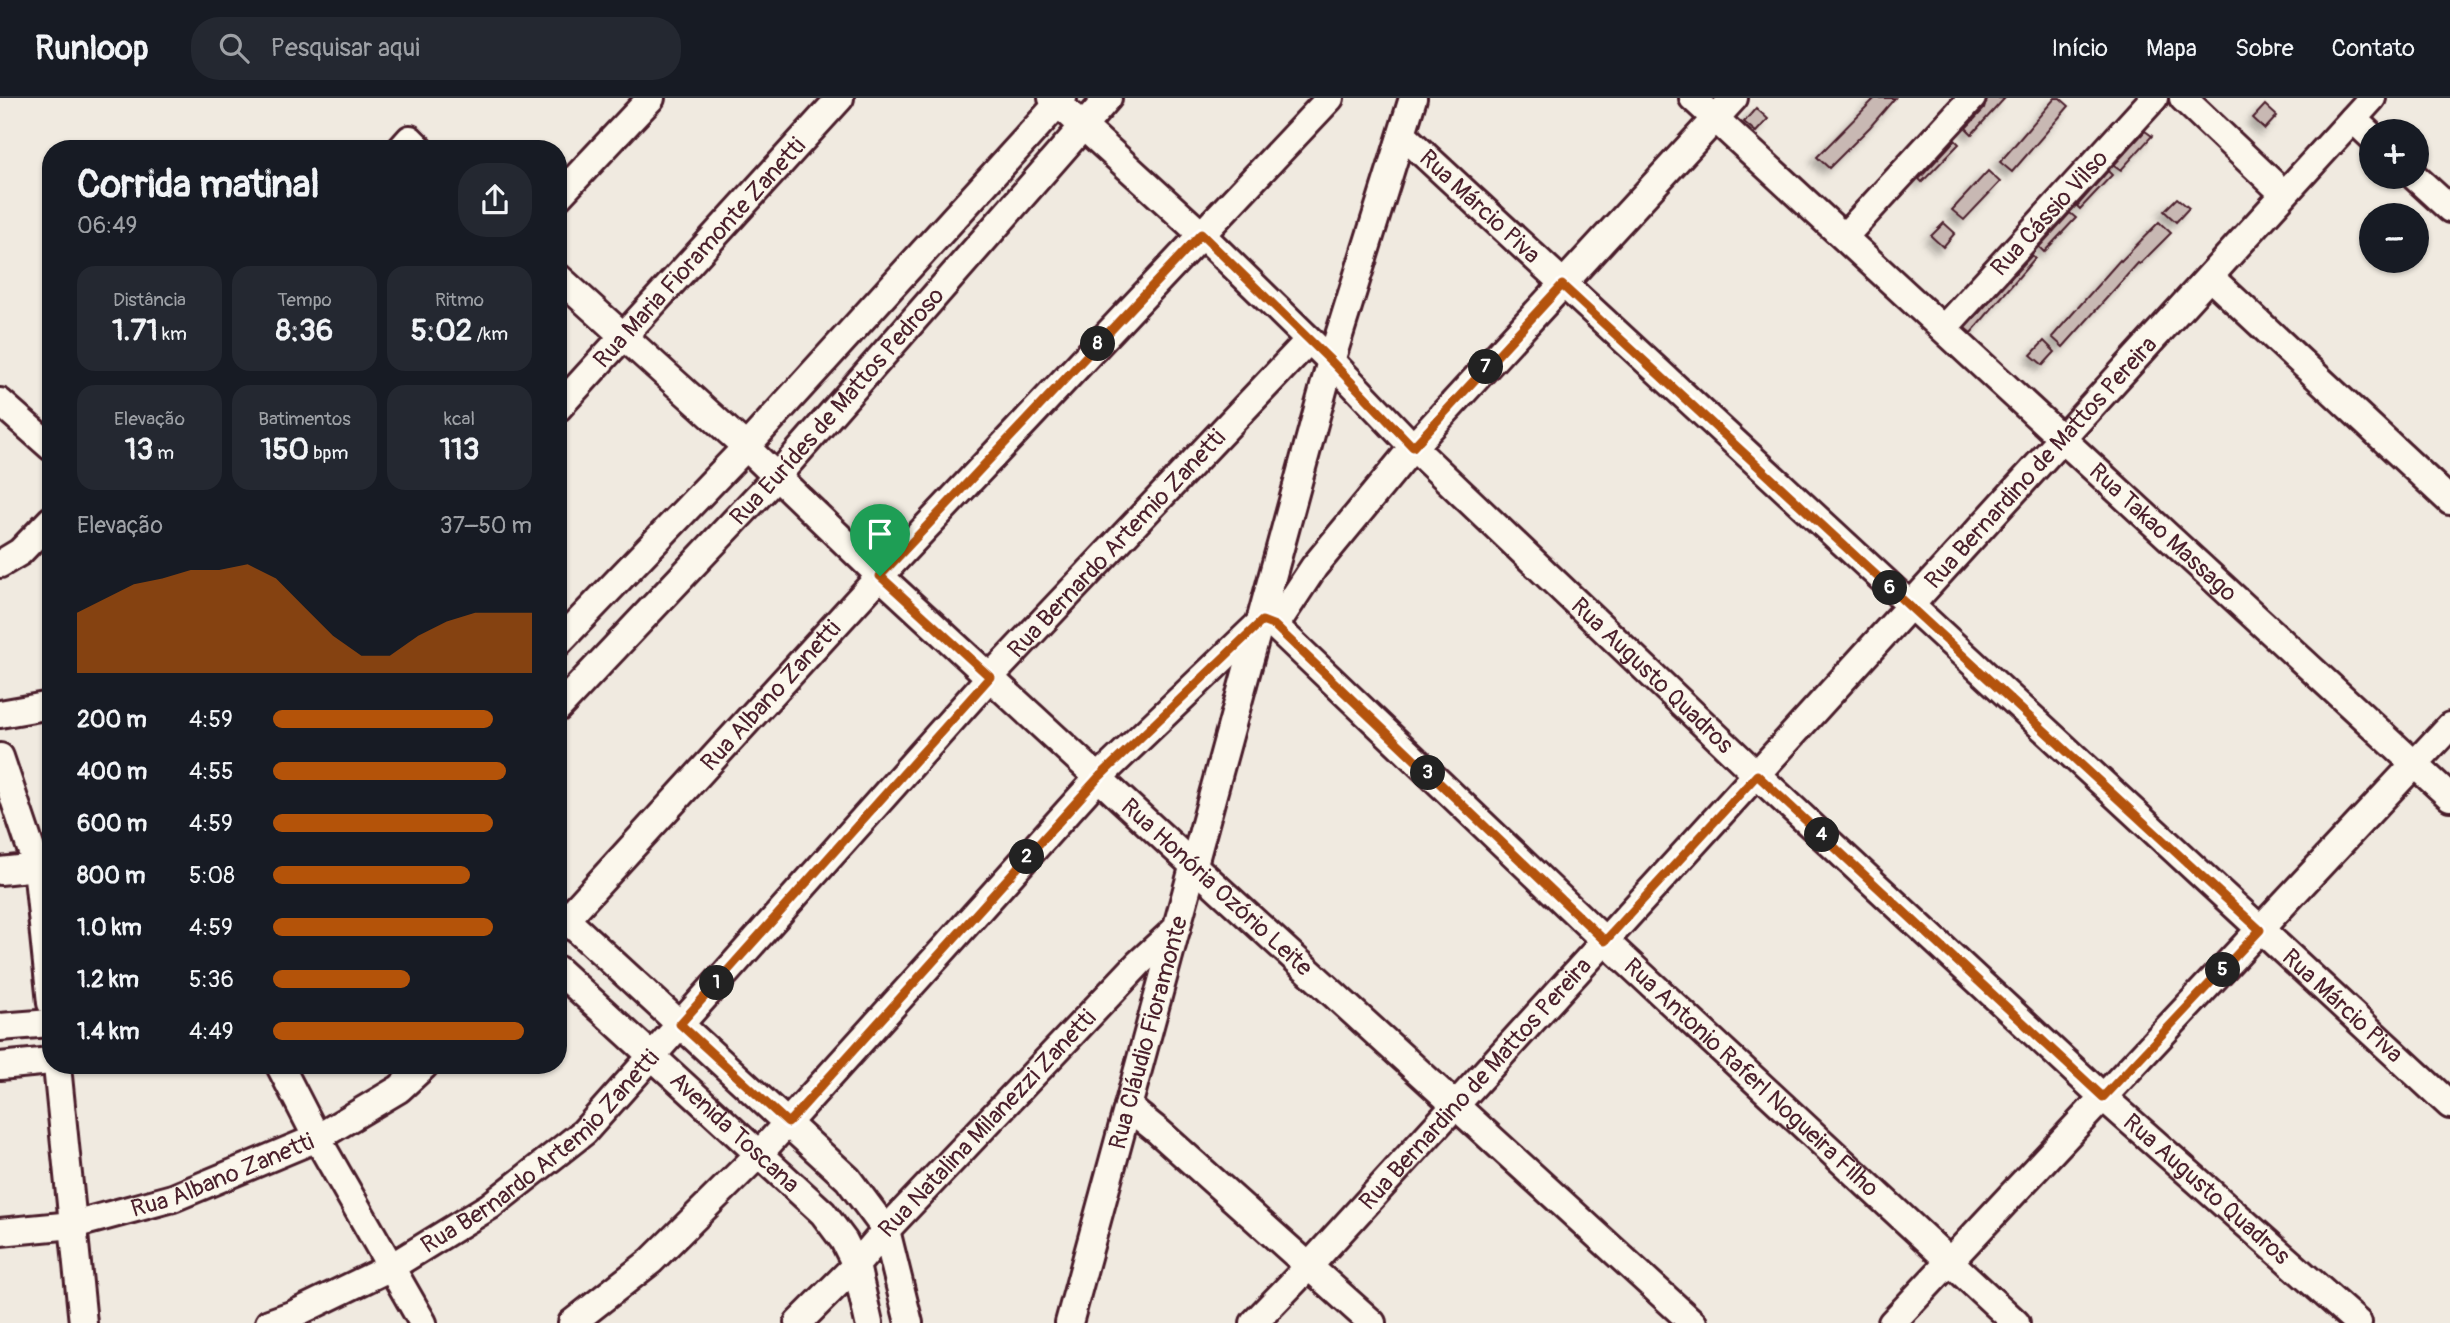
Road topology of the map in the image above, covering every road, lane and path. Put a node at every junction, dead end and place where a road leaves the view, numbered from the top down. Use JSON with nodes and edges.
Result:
{"nodes":[{"id":1,"x":651,"y":98,"type":"edge"},
{"id":2,"x":840,"y":98,"type":"edge"},
{"id":3,"x":1108,"y":98,"type":"edge"},
{"id":4,"x":1329,"y":98,"type":"edge"},
{"id":5,"x":1413,"y":98,"type":"edge"},
{"id":6,"x":1693,"y":98,"type":"edge"},
{"id":7,"x":1734,"y":98,"type":"edge"},
{"id":8,"x":1972,"y":98,"type":"edge"},
{"id":9,"x":2154,"y":98,"type":"edge"},
{"id":10,"x":2183,"y":98,"type":"edge"},
{"id":11,"x":2372,"y":98,"type":"edge"},
{"id":12,"x":1058,"y":100,"type":"edge"},
{"id":13,"x":1715,"y":118,"type":"junction"},
{"id":14,"x":2365,"y":119,"type":"edge"},
{"id":15,"x":1081,"y":127,"type":"junction"},
{"id":16,"x":2359,"y":131,"type":"edge"},
{"id":17,"x":1403,"y":135,"type":"junction"},
{"id":18,"x":567,"y":187,"type":"edge"},
{"id":19,"x":2428,"y":189,"type":"edge"},
{"id":20,"x":2284,"y":194,"type":"junction"},
{"id":21,"x":2450,"y":209,"type":"edge"},
{"id":22,"x":1201,"y":234,"type":"junction"},
{"id":23,"x":1844,"y":237,"type":"junction"},
{"id":24,"x":2210,"y":276,"type":"junction"},
{"id":25,"x":567,"y":285,"type":"edge"},
{"id":26,"x":1562,"y":285,"type":"junction"},
{"id":27,"x":1944,"y":328,"type":"junction"},
{"id":28,"x":623,"y":337,"type":"junction"},
{"id":29,"x":1309,"y":340,"type":"junction"},
{"id":30,"x":1331,"y":361,"type":"junction"},
{"id":31,"x":567,"y":398,"type":"edge"},
{"id":32,"x":0,"y":402,"type":"edge"},
{"id":33,"x":2062,"y":438,"type":"junction"},
{"id":34,"x":42,"y":439,"type":"edge"},
{"id":35,"x":746,"y":447,"type":"junction"},
{"id":36,"x":1413,"y":447,"type":"junction"},
{"id":37,"x":777,"y":475,"type":"junction"},
{"id":38,"x":2450,"y":501,"type":"edge"},
{"id":39,"x":42,"y":529,"type":"edge"},
{"id":40,"x":0,"y":564,"type":"edge"},
{"id":41,"x":880,"y":576,"type":"junction"},
{"id":42,"x":1910,"y":606,"type":"junction"},
{"id":43,"x":1268,"y":624,"type":"junction"},
{"id":44,"x":567,"y":634,"type":"edge"},
{"id":45,"x":990,"y":677,"type":"junction"},
{"id":46,"x":567,"y":698,"type":"edge"},
{"id":47,"x":42,"y":707,"type":"edge"},
{"id":48,"x":0,"y":714,"type":"edge"},
{"id":49,"x":2450,"y":726,"type":"edge"},
{"id":50,"x":0,"y":757,"type":"edge"},
{"id":51,"x":2415,"y":765,"type":"junction"},
{"id":52,"x":1757,"y":775,"type":"junction"},
{"id":53,"x":1098,"y":778,"type":"junction"},
{"id":54,"x":2450,"y":797,"type":"edge"},
{"id":55,"x":42,"y":860,"type":"edge"},
{"id":56,"x":42,"y":865,"type":"edge"},
{"id":57,"x":1194,"y":866,"type":"junction"},
{"id":58,"x":0,"y":871,"type":"edge"},
{"id":59,"x":567,"y":914,"type":"edge"},
{"id":60,"x":567,"y":925,"type":"edge"},
{"id":61,"x":1177,"y":928,"type":"junction"},
{"id":62,"x":2260,"y":930,"type":"junction"},
{"id":63,"x":1605,"y":941,"type":"junction"},
{"id":64,"x":567,"y":978,"type":"edge"},
{"id":65,"x":42,"y":1024,"type":"edge"},
{"id":66,"x":680,"y":1024,"type":"junction"},
{"id":67,"x":0,"y":1027,"type":"edge"},
{"id":68,"x":653,"y":1055,"type":"junction"},
{"id":69,"x":42,"y":1062,"type":"edge"},
{"id":70,"x":0,"y":1066,"type":"edge"},
{"id":71,"x":58,"y":1074,"type":"edge"},
{"id":72,"x":284,"y":1074,"type":"edge"},
{"id":73,"x":415,"y":1074,"type":"edge"},
{"id":74,"x":2103,"y":1097,"type":"junction"},
{"id":75,"x":2450,"y":1105,"type":"edge"},
{"id":76,"x":1455,"y":1106,"type":"junction"},
{"id":77,"x":1128,"y":1107,"type":"junction"},
{"id":78,"x":788,"y":1123,"type":"junction"},
{"id":79,"x":317,"y":1138,"type":"junction"},
{"id":80,"x":760,"y":1153,"type":"junction"},
{"id":81,"x":73,"y":1225,"type":"junction"},
{"id":82,"x":886,"y":1230,"type":"junction"},
{"id":83,"x":0,"y":1232,"type":"edge"},
{"id":84,"x":1950,"y":1261,"type":"junction"},
{"id":85,"x":856,"y":1265,"type":"junction"},
{"id":86,"x":1310,"y":1265,"type":"junction"},
{"id":87,"x":391,"y":1267,"type":"junction"},
{"id":88,"x":83,"y":1323,"type":"edge"},
{"id":89,"x":269,"y":1323,"type":"edge"},
{"id":90,"x":423,"y":1323,"type":"edge"},
{"id":91,"x":572,"y":1323,"type":"edge"},
{"id":92,"x":798,"y":1323,"type":"edge"},
{"id":93,"x":869,"y":1323,"type":"edge"},
{"id":94,"x":908,"y":1323,"type":"edge"},
{"id":95,"x":1069,"y":1323,"type":"edge"},
{"id":96,"x":1254,"y":1323,"type":"edge"},
{"id":97,"x":1372,"y":1323,"type":"edge"},
{"id":98,"x":1693,"y":1323,"type":"edge"},
{"id":99,"x":1892,"y":1323,"type":"edge"},
{"id":100,"x":2017,"y":1323,"type":"edge"},
{"id":101,"x":2358,"y":1323,"type":"edge"}],
"edges":[{"from":1,"to":18,"type":"street"},
{"from":2,"to":28,"type":"street","name":"Rua Maria Fioramonte Zanetti"},
{"from":3,"to":15,"type":"street","name":"Rua Eurídes de Mattos Pedroso"},
{"from":4,"to":22,"type":"street","name":"Rua Albano Zanetti"},
{"from":5,"to":17,"type":"street","name":"Rua Cláudio Fioramonte"},
{"from":6,"to":13,"type":"street","name":"Rua Takao Massago"},
{"from":7,"to":13,"type":"street"},
{"from":8,"to":23,"type":"street"},
{"from":9,"to":27,"type":"street","name":"Rua Cássio Vilso"},
{"from":10,"to":20,"type":"street"},
{"from":11,"to":14,"type":"street","name":"Rua Bernardino de Mattos Pereira"},
{"from":12,"to":15,"type":"street","name":"Rua Augusto Quadros"},
{"from":12,"to":35,"type":"street","name":"Rua Eurídes de Mattos Pedroso"},
{"from":13,"to":23,"type":"street","name":"Rua Takao Massago"},
{"from":13,"to":26,"type":"street"},
{"from":15,"to":22,"type":"street","name":"Rua Augusto Quadros"},
{"from":15,"to":37,"type":"street","name":"Rua Eurídes de Mattos Pedroso"},
{"from":16,"to":20,"type":"street","name":"Rua Bernardino de Mattos Pereira"},
{"from":17,"to":26,"type":"street","name":"Rua Márcio Piva"},
{"from":17,"to":30,"type":"street","name":"Rua Cláudio Fioramonte"},
{"from":19,"to":21,"type":"street"},
{"from":20,"to":24,"type":"street","name":"Rua Bernardino de Mattos Pereira"},
{"from":22,"to":29,"type":"street","name":"Rua Augusto Quadros"},
{"from":22,"to":41,"type":"street","name":"Rua Albano Zanetti"},
{"from":23,"to":27,"type":"street","name":"Rua Takao Massago"},
{"from":24,"to":33,"type":"street","name":"Rua Bernardino de Mattos Pereira"},
{"from":24,"to":38,"type":"street"},
{"from":25,"to":28,"type":"street","name":"Rua Honória Ozório Leite"},
{"from":26,"to":36,"type":"street"},
{"from":26,"to":42,"type":"street","name":"Rua Márcio Piva"},
{"from":27,"to":33,"type":"street","name":"Rua Takao Massago"},
{"from":28,"to":31,"type":"street","name":"Rua Maria Fioramonte Zanetti"},
{"from":28,"to":35,"type":"street","name":"Rua Honória Ozório Leite"},
{"from":29,"to":30,"type":"street","name":"Rua Augusto Quadros"},
{"from":29,"to":45,"type":"street","name":"Rua Bernardo Artemio Zanetti"},
{"from":30,"to":36,"type":"street","name":"Rua Augusto Quadros"},
{"from":30,"to":43,"type":"street","name":"Rua Cláudio Fioramonte"},
{"from":32,"to":34,"type":"street"},
{"from":33,"to":42,"type":"street","name":"Rua Bernardino de Mattos Pereira"},
{"from":33,"to":51,"type":"street","name":"Rua Takao Massago"},
{"from":35,"to":37,"type":"street","name":"Rua Honória Ozório Leite"},
{"from":35,"to":44,"type":"street","name":"Rua Eurídes de Mattos Pedroso"},
{"from":36,"to":43,"type":"street"},
{"from":36,"to":52,"type":"street","name":"Rua Augusto Quadros"},
{"from":37,"to":41,"type":"street","name":"Rua Honória Ozório Leite"},
{"from":37,"to":46,"type":"street","name":"Rua Eurídes de Mattos Pedroso"},
{"from":39,"to":40,"type":"street"},
{"from":41,"to":45,"type":"street","name":"Rua Honória Ozório Leite"},
{"from":41,"to":59,"type":"street","name":"Rua Albano Zanetti"},
{"from":42,"to":52,"type":"street","name":"Rua Bernardino de Mattos Pereira"},
{"from":42,"to":62,"type":"street","name":"Rua Márcio Piva"},
{"from":43,"to":53,"type":"street"},
{"from":43,"to":57,"type":"street","name":"Rua Cláudio Fioramonte"},
{"from":43,"to":63,"type":"street","name":"Rua Antonio Raferl Nogueira Filho"},
{"from":45,"to":53,"type":"street","name":"Rua Honória Ozório Leite"},
{"from":45,"to":66,"type":"street","name":"Rua Bernardo Artemio Zanetti"},
{"from":47,"to":48,"type":"street"},
{"from":49,"to":51,"type":"street"},
{"from":50,"to":55,"type":"street"},
{"from":51,"to":54,"type":"street","name":"Rua Takao Massago"},
{"from":51,"to":62,"type":"street"},
{"from":52,"to":63,"type":"street","name":"Rua Bernardino de Mattos Pereira"},
{"from":52,"to":74,"type":"street","name":"Rua Augusto Quadros"},
{"from":53,"to":57,"type":"street","name":"Rua Honória Ozório Leite"},
{"from":53,"to":78,"type":"street"},
{"from":56,"to":58,"type":"street"},
{"from":57,"to":61,"type":"street","name":"Rua Cláudio Fioramonte"},
{"from":57,"to":76,"type":"street","name":"Rua Honória Ozório Leite"},
{"from":60,"to":66,"type":"street","name":"Avenida Toscana"},
{"from":61,"to":77,"type":"street","name":"Rua Cláudio Fioramonte"},
{"from":61,"to":82,"type":"street","name":"Rua Natalina Milanezzi Zanetti"},
{"from":62,"to":74,"type":"street"},
{"from":62,"to":75,"type":"street","name":"Rua Márcio Piva"},
{"from":63,"to":76,"type":"street","name":"Rua Bernardino de Mattos Pereira"},
{"from":63,"to":84,"type":"street","name":"Rua Antonio Raferl Nogueira Filho"},
{"from":64,"to":68,"type":"street","name":"Avenida Toscana"},
{"from":65,"to":67,"type":"street"},
{"from":66,"to":68,"type":"street","name":"Rua Bernardo Artemio Zanetti"},
{"from":66,"to":78,"type":"street","name":"Avenida Toscana"},
{"from":68,"to":80,"type":"street","name":"Avenida Toscana"},
{"from":68,"to":87,"type":"street","name":"Rua Bernardo Artemio Zanetti"},
{"from":69,"to":70,"type":"street"},
{"from":71,"to":81,"type":"street"},
{"from":72,"to":79,"type":"street"},
{"from":73,"to":79,"type":"street","name":"Rua Albano Zanetti"},
{"from":74,"to":84,"type":"street"},
{"from":74,"to":101,"type":"street","name":"Rua Augusto Quadros"},
{"from":76,"to":86,"type":"street","name":"Rua Bernardino de Mattos Pereira"},
{"from":76,"to":98,"type":"street","name":"Rua Honória Ozório Leite"},
{"from":77,"to":86,"type":"street"},
{"from":77,"to":95,"type":"street","name":"Rua Cláudio Fioramonte"},
{"from":78,"to":80,"type":"street"},
{"from":78,"to":82,"type":"street","name":"Avenida Toscana"},
{"from":79,"to":81,"type":"street","name":"Rua Albano Zanetti"},
{"from":79,"to":87,"type":"street"},
{"from":80,"to":85,"type":"street","name":"Avenida Toscana"},
{"from":80,"to":91,"type":"street"},
{"from":81,"to":83,"type":"street","name":"Rua Albano Zanetti"},
{"from":81,"to":88,"type":"street"},
{"from":82,"to":85,"type":"street","name":"Rua Natalina Milanezzi Zanetti"},
{"from":82,"to":94,"type":"street","name":"Avenida Toscana"},
{"from":84,"to":99,"type":"street"},
{"from":84,"to":100,"type":"street","name":"Rua Antonio Raferl Nogueira Filho"},
{"from":85,"to":92,"type":"street","name":"Rua Natalina Milanezzi Zanetti"},
{"from":85,"to":93,"type":"street","name":"Avenida Toscana"},
{"from":86,"to":96,"type":"street","name":"Rua Bernardino de Mattos Pereira"},
{"from":86,"to":97,"type":"street"},
{"from":87,"to":89,"type":"street","name":"Rua Bernardo Artemio Zanetti"},
{"from":87,"to":90,"type":"street"}]}
